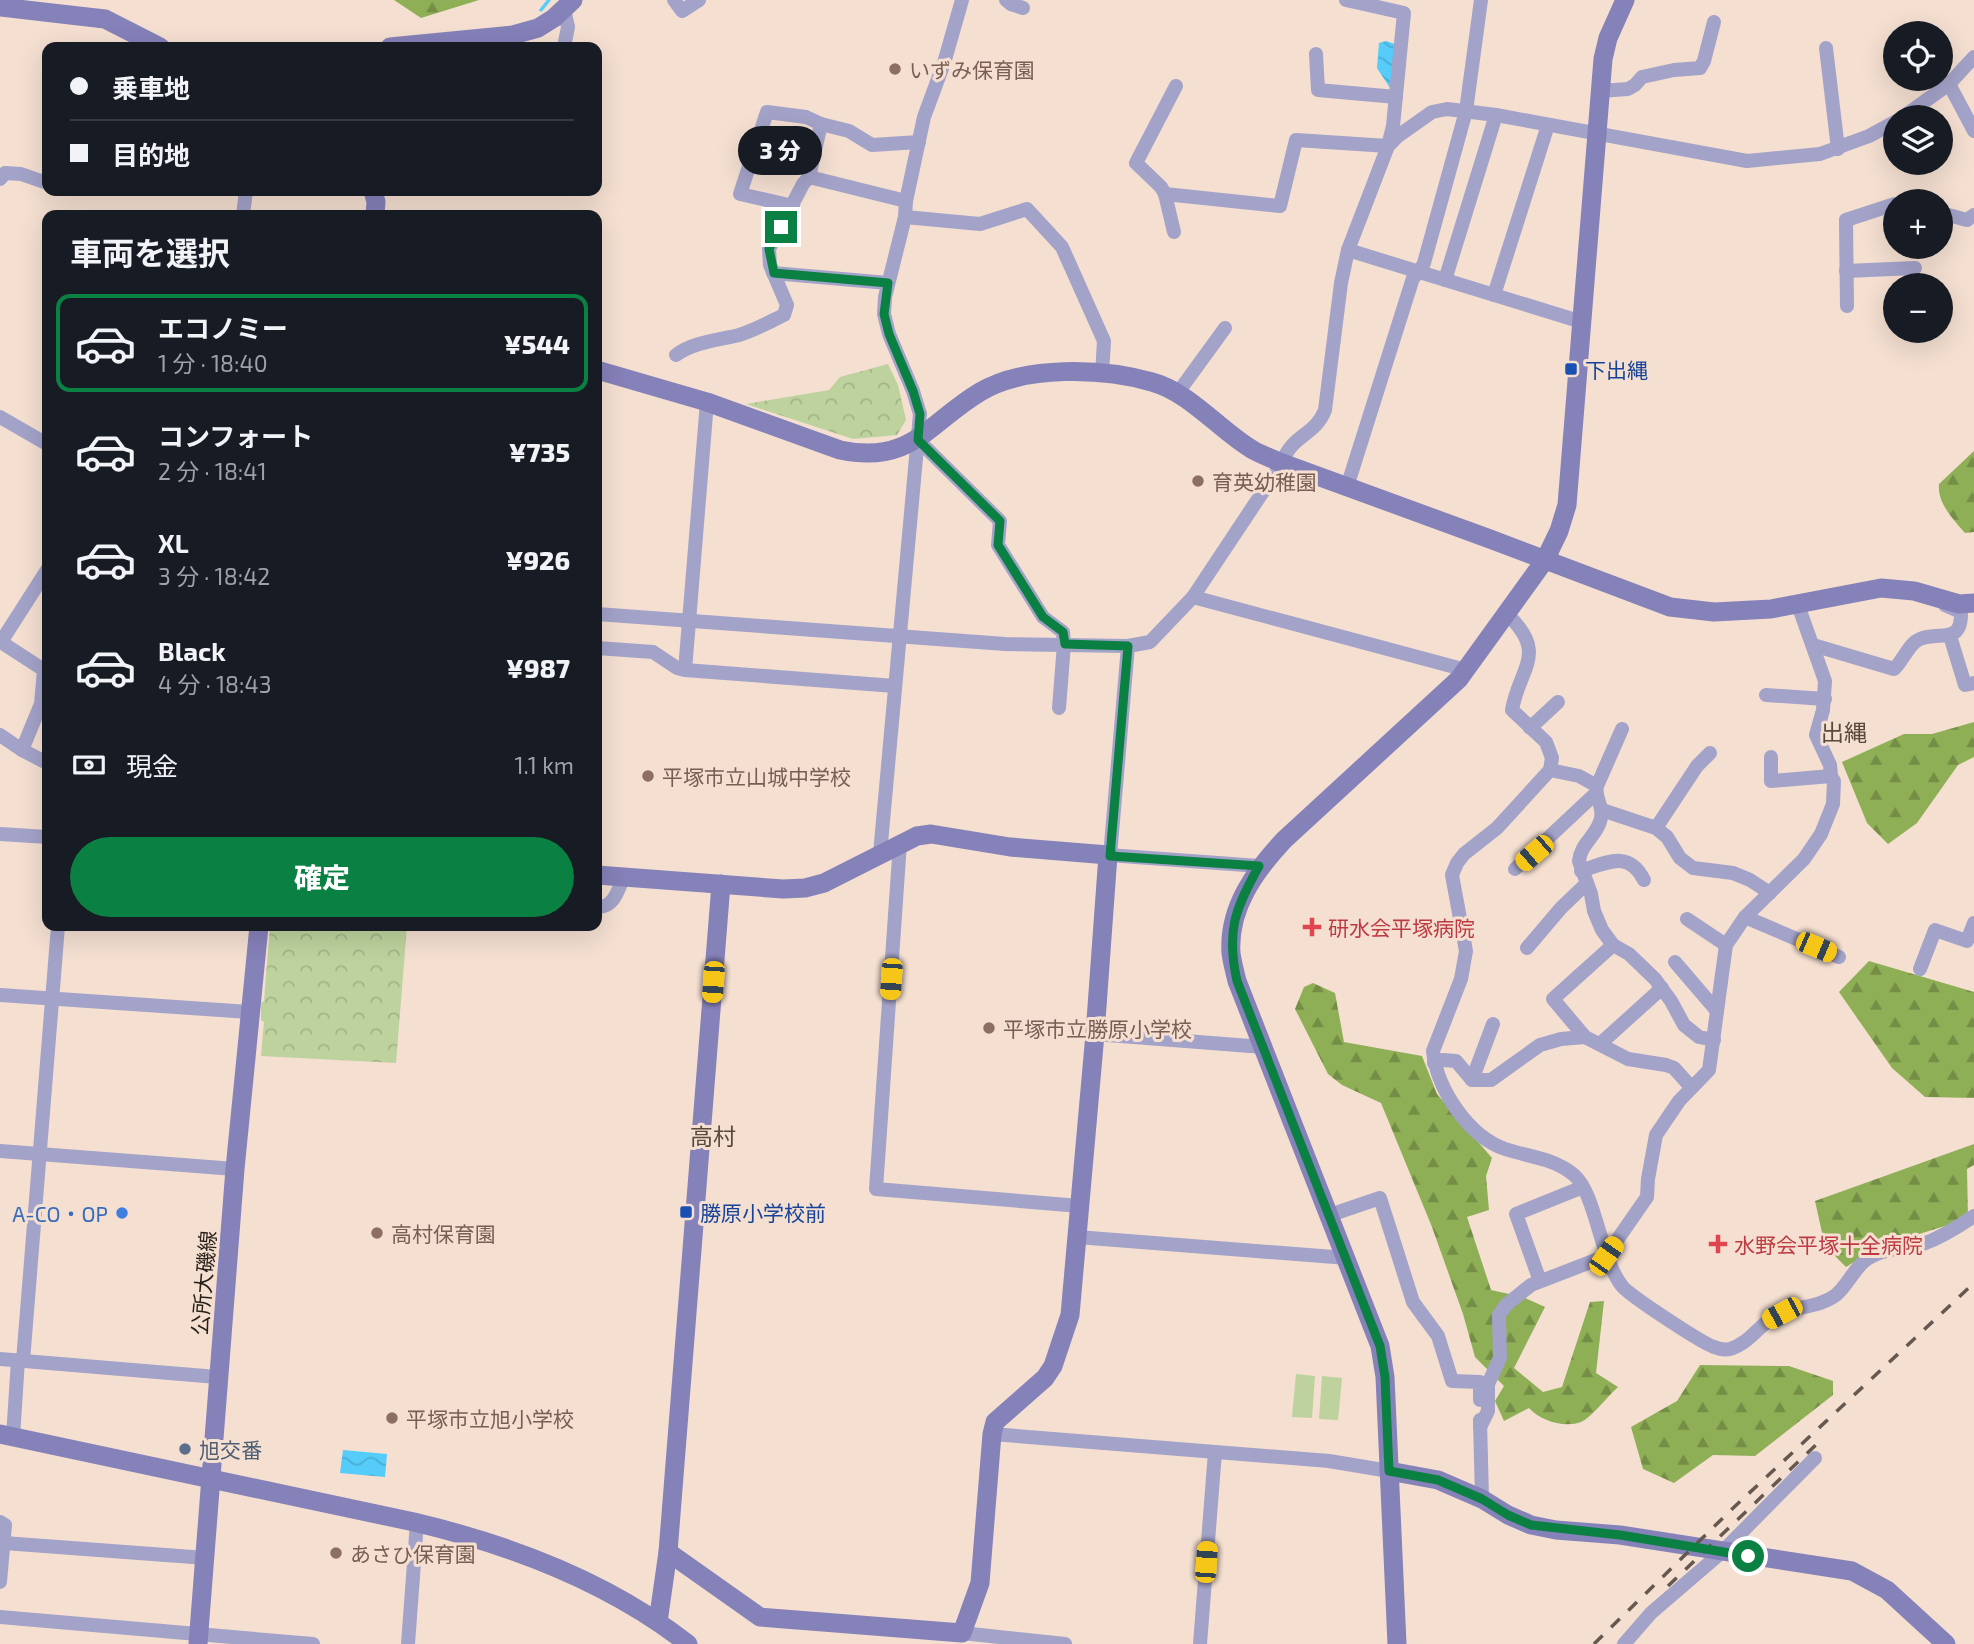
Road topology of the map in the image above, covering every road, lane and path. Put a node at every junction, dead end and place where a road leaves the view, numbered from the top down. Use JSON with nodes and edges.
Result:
{"nodes":[{"id":1,"x":674,"y":0,"type":"edge"},
{"id":2,"x":699,"y":0,"type":"edge"},
{"id":3,"x":961,"y":0,"type":"edge"},
{"id":4,"x":1006,"y":0,"type":"edge"},
{"id":5,"x":1346,"y":0,"type":"edge"},
{"id":6,"x":1481,"y":0,"type":"edge"},
{"id":7,"x":1625,"y":0,"type":"edge"},
{"id":8,"x":569,"y":5,"type":"edge"},
{"id":9,"x":0,"y":6,"type":"edge"},
{"id":10,"x":1023,"y":8,"type":"dead end"},
{"id":11,"x":1714,"y":22,"type":"dead end"},
{"id":12,"x":145,"y":42,"type":"edge"},
{"id":13,"x":446,"y":42,"type":"edge"},
{"id":14,"x":565,"y":42,"type":"edge"},
{"id":15,"x":1826,"y":48,"type":"dead end"},
{"id":16,"x":1316,"y":54,"type":"dead end"},
{"id":17,"x":1974,"y":57,"type":"edge"},
{"id":18,"x":1953,"y":80,"type":"edge"},
{"id":19,"x":1176,"y":86,"type":"dead end"},
{"id":20,"x":1600,"y":91,"type":"junction"},
{"id":21,"x":1939,"y":91,"type":"edge"},
{"id":22,"x":1953,"y":91,"type":"edge"},
{"id":23,"x":1396,"y":97,"type":"junction"},
{"id":24,"x":1920,"y":105,"type":"edge"},
{"id":25,"x":1466,"y":111,"type":"junction"},
{"id":26,"x":1496,"y":115,"type":"junction"},
{"id":27,"x":821,"y":124,"type":"junction"},
{"id":28,"x":1548,"y":125,"type":"junction"},
{"id":29,"x":1883,"y":128,"type":"edge"},
{"id":30,"x":1974,"y":131,"type":"edge"},
{"id":31,"x":1596,"y":135,"type":"junction"},
{"id":32,"x":919,"y":142,"type":"junction"},
{"id":33,"x":1388,"y":146,"type":"junction"},
{"id":34,"x":1838,"y":149,"type":"junction"},
{"id":35,"x":809,"y":177,"type":"junction"},
{"id":36,"x":0,"y":179,"type":"edge"},
{"id":37,"x":42,"y":181,"type":"edge"},
{"id":38,"x":1165,"y":194,"type":"junction"},
{"id":39,"x":906,"y":201,"type":"junction"},
{"id":40,"x":793,"y":206,"type":"junction"},
{"id":41,"x":1883,"y":208,"type":"edge"},
{"id":42,"x":1974,"y":215,"type":"edge"},
{"id":43,"x":1953,"y":216,"type":"edge"},
{"id":44,"x":905,"y":217,"type":"junction"},
{"id":45,"x":1174,"y":232,"type":"dead end"},
{"id":46,"x":1348,"y":250,"type":"junction"},
{"id":47,"x":1916,"y":268,"type":"dead end"},
{"id":48,"x":1420,"y":271,"type":"junction"},
{"id":49,"x":1846,"y":271,"type":"junction"},
{"id":50,"x":774,"y":273,"type":"junction"},
{"id":51,"x":1445,"y":280,"type":"junction"},
{"id":52,"x":888,"y":283,"type":"junction"},
{"id":53,"x":1494,"y":295,"type":"junction"},
{"id":54,"x":1847,"y":306,"type":"dead end"},
{"id":55,"x":1582,"y":322,"type":"junction"},
{"id":56,"x":1225,"y":328,"type":"dead end"},
{"id":57,"x":676,"y":355,"type":"dead end"},
{"id":58,"x":602,"y":371,"type":"edge"},
{"id":59,"x":1102,"y":374,"type":"junction"},
{"id":60,"x":1177,"y":394,"type":"junction"},
{"id":61,"x":707,"y":402,"type":"junction"},
{"id":62,"x":0,"y":417,"type":"edge"},
{"id":63,"x":918,"y":440,"type":"junction"},
{"id":64,"x":42,"y":441,"type":"edge"},
{"id":65,"x":1282,"y":463,"type":"junction"},
{"id":66,"x":1348,"y":487,"type":"junction"},
{"id":67,"x":1545,"y":559,"type":"junction"},
{"id":68,"x":42,"y":578,"type":"edge"},
{"id":69,"x":1193,"y":597,"type":"junction"},
{"id":70,"x":1942,"y":599,"type":"junction"},
{"id":71,"x":1974,"y":603,"type":"edge"},
{"id":72,"x":1798,"y":606,"type":"junction"},
{"id":73,"x":602,"y":614,"type":"edge"},
{"id":74,"x":1507,"y":614,"type":"junction"},
{"id":75,"x":689,"y":621,"type":"junction"},
{"id":76,"x":900,"y":635,"type":"junction"},
{"id":77,"x":1950,"y":636,"type":"junction"},
{"id":78,"x":1065,"y":644,"type":"junction"},
{"id":79,"x":1813,"y":645,"type":"junction"},
{"id":80,"x":1128,"y":646,"type":"junction"},
{"id":81,"x":602,"y":648,"type":"edge"},
{"id":82,"x":42,"y":669,"type":"edge"},
{"id":83,"x":685,"y":670,"type":"junction"},
{"id":84,"x":1466,"y":670,"type":"junction"},
{"id":85,"x":1974,"y":683,"type":"edge"},
{"id":86,"x":895,"y":686,"type":"junction"},
{"id":87,"x":42,"y":693,"type":"edge"},
{"id":88,"x":1766,"y":695,"type":"dead end"},
{"id":89,"x":1825,"y":699,"type":"junction"},
{"id":90,"x":1559,"y":702,"type":"dead end"},
{"id":91,"x":1059,"y":708,"type":"dead end"},
{"id":92,"x":1530,"y":728,"type":"junction"},
{"id":93,"x":1622,"y":729,"type":"dead end"},
{"id":94,"x":0,"y":735,"type":"edge"},
{"id":95,"x":22,"y":750,"type":"junction"},
{"id":96,"x":1710,"y":753,"type":"dead end"},
{"id":97,"x":1771,"y":757,"type":"dead end"},
{"id":98,"x":42,"y":760,"type":"edge"},
{"id":99,"x":1550,"y":770,"type":"junction"},
{"id":100,"x":1831,"y":776,"type":"junction"},
{"id":101,"x":1596,"y":790,"type":"junction"},
{"id":102,"x":1602,"y":810,"type":"junction"},
{"id":103,"x":1656,"y":828,"type":"junction"},
{"id":104,"x":0,"y":834,"type":"edge"},
{"id":105,"x":42,"y":837,"type":"edge"},
{"id":106,"x":900,"y":843,"type":"junction"},
{"id":107,"x":880,"y":854,"type":"junction"},
{"id":108,"x":1109,"y":855,"type":"junction"},
{"id":109,"x":1259,"y":866,"type":"junction"},
{"id":110,"x":1515,"y":869,"type":"dead end"},
{"id":111,"x":602,"y":875,"type":"edge"},
{"id":112,"x":624,"y":876,"type":"junction"},
{"id":113,"x":1584,"y":878,"type":"junction"},
{"id":114,"x":1644,"y":880,"type":"dead end"},
{"id":115,"x":721,"y":884,"type":"junction"},
{"id":116,"x":1770,"y":893,"type":"junction"},
{"id":117,"x":602,"y":907,"type":"edge"},
{"id":118,"x":1745,"y":917,"type":"junction"},
{"id":119,"x":1687,"y":919,"type":"dead end"},
{"id":120,"x":1974,"y":923,"type":"edge"},
{"id":121,"x":58,"y":931,"type":"edge"},
{"id":122,"x":258,"y":931,"type":"edge"},
{"id":123,"x":1613,"y":945,"type":"junction"},
{"id":124,"x":1726,"y":945,"type":"junction"},
{"id":125,"x":1527,"y":948,"type":"dead end"},
{"id":126,"x":1839,"y":957,"type":"dead end"},
{"id":127,"x":1675,"y":962,"type":"dead end"},
{"id":128,"x":1920,"y":969,"type":"dead end"},
{"id":129,"x":1662,"y":988,"type":"junction"},
{"id":130,"x":0,"y":995,"type":"edge"},
{"id":131,"x":52,"y":1000,"type":"junction"},
{"id":132,"x":249,"y":1012,"type":"junction"},
{"id":133,"x":1717,"y":1012,"type":"junction"},
{"id":134,"x":1493,"y":1024,"type":"dead end"},
{"id":135,"x":1095,"y":1034,"type":"junction"},
{"id":136,"x":1585,"y":1037,"type":"junction"},
{"id":137,"x":1714,"y":1040,"type":"junction"},
{"id":138,"x":1600,"y":1044,"type":"junction"},
{"id":139,"x":1262,"y":1047,"type":"junction"},
{"id":140,"x":1434,"y":1063,"type":"junction"},
{"id":141,"x":1472,"y":1080,"type":"junction"},
{"id":142,"x":1691,"y":1087,"type":"junction"},
{"id":143,"x":0,"y":1151,"type":"edge"},
{"id":144,"x":39,"y":1154,"type":"junction"},
{"id":145,"x":235,"y":1169,"type":"junction"},
{"id":146,"x":1583,"y":1187,"type":"junction"},
{"id":147,"x":1080,"y":1206,"type":"junction"},
{"id":148,"x":1330,"y":1215,"type":"junction"},
{"id":149,"x":1974,"y":1216,"type":"edge"},
{"id":150,"x":1077,"y":1237,"type":"junction"},
{"id":151,"x":1606,"y":1256,"type":"junction"},
{"id":152,"x":1347,"y":1258,"type":"junction"},
{"id":153,"x":1541,"y":1281,"type":"junction"},
{"id":154,"x":0,"y":1359,"type":"edge"},
{"id":155,"x":21,"y":1361,"type":"junction"},
{"id":156,"x":217,"y":1377,"type":"junction"},
{"id":157,"x":1480,"y":1427,"type":"junction"},
{"id":158,"x":992,"y":1434,"type":"junction"},
{"id":159,"x":6,"y":1435,"type":"edge"},
{"id":160,"x":1215,"y":1452,"type":"junction"},
{"id":161,"x":1815,"y":1458,"type":"dead end"},
{"id":162,"x":1389,"y":1471,"type":"junction"},
{"id":163,"x":212,"y":1479,"type":"junction"},
{"id":164,"x":1482,"y":1499,"type":"junction"},
{"id":165,"x":0,"y":1522,"type":"edge"},
{"id":166,"x":417,"y":1522,"type":"junction"},
{"id":167,"x":4,"y":1543,"type":"junction"},
{"id":168,"x":668,"y":1552,"type":"junction"},
{"id":169,"x":1722,"y":1552,"type":"junction"},
{"id":170,"x":206,"y":1558,"type":"junction"},
{"id":171,"x":0,"y":1582,"type":"edge"},
{"id":172,"x":0,"y":1617,"type":"edge"},
{"id":173,"x":658,"y":1622,"type":"junction"},
{"id":174,"x":962,"y":1633,"type":"junction"},
{"id":175,"x":198,"y":1639,"type":"edge"},
{"id":176,"x":313,"y":1644,"type":"edge"},
{"id":177,"x":408,"y":1644,"type":"edge"},
{"id":178,"x":688,"y":1644,"type":"edge"},
{"id":179,"x":1065,"y":1644,"type":"edge"},
{"id":180,"x":1200,"y":1644,"type":"edge"},
{"id":181,"x":1397,"y":1644,"type":"edge"},
{"id":182,"x":1624,"y":1644,"type":"edge"},
{"id":183,"x":1946,"y":1644,"type":"edge"}],
"edges":[{"from":1,"to":2,"type":"street"},
{"from":3,"to":32,"type":"street"},
{"from":4,"to":10,"type":"street"},
{"from":5,"to":23,"type":"street"},
{"from":6,"to":25,"type":"street"},
{"from":7,"to":20,"type":"street"},
{"from":8,"to":13,"type":"street"},
{"from":8,"to":14,"type":"street"},
{"from":9,"to":12,"type":"street"},
{"from":11,"to":20,"type":"street"},
{"from":15,"to":34,"type":"street"},
{"from":16,"to":23,"type":"street"},
{"from":17,"to":18,"type":"street"},
{"from":19,"to":38,"type":"street"},
{"from":20,"to":31,"type":"street"},
{"from":21,"to":24,"type":"street"},
{"from":22,"to":30,"type":"street"},
{"from":23,"to":33,"type":"street"},
{"from":25,"to":26,"type":"street"},
{"from":25,"to":33,"type":"street"},
{"from":25,"to":48,"type":"street"},
{"from":26,"to":28,"type":"street"},
{"from":26,"to":51,"type":"street"},
{"from":27,"to":32,"type":"street"},
{"from":27,"to":35,"type":"street"},
{"from":27,"to":40,"type":"street"},
{"from":28,"to":31,"type":"street"},
{"from":28,"to":53,"type":"street"},
{"from":29,"to":34,"type":"street"},
{"from":31,"to":34,"type":"street"},
{"from":31,"to":55,"type":"street"},
{"from":32,"to":39,"type":"street"},
{"from":33,"to":38,"type":"street"},
{"from":33,"to":46,"type":"street"},
{"from":35,"to":39,"type":"street"},
{"from":35,"to":40,"type":"street"},
{"from":36,"to":37,"type":"street"},
{"from":38,"to":45,"type":"street"},
{"from":39,"to":44,"type":"street"},
{"from":40,"to":50,"type":"street"},
{"from":41,"to":49,"type":"street"},
{"from":42,"to":43,"type":"street"},
{"from":44,"to":52,"type":"street"},
{"from":44,"to":59,"type":"street"},
{"from":46,"to":48,"type":"street"},
{"from":46,"to":65,"type":"street"},
{"from":47,"to":49,"type":"street"},
{"from":48,"to":51,"type":"street"},
{"from":48,"to":66,"type":"street"},
{"from":49,"to":54,"type":"street"},
{"from":50,"to":52,"type":"street"},
{"from":50,"to":57,"type":"street"},
{"from":51,"to":53,"type":"street"},
{"from":52,"to":63,"type":"street"},
{"from":53,"to":55,"type":"street"},
{"from":55,"to":67,"type":"street"},
{"from":56,"to":60,"type":"street"},
{"from":58,"to":61,"type":"street"},
{"from":59,"to":60,"type":"street"},
{"from":59,"to":63,"type":"street"},
{"from":60,"to":65,"type":"street"},
{"from":61,"to":63,"type":"street"},
{"from":61,"to":75,"type":"street"},
{"from":62,"to":64,"type":"street"},
{"from":63,"to":76,"type":"street"},
{"from":63,"to":78,"type":"street"},
{"from":65,"to":66,"type":"street"},
{"from":65,"to":69,"type":"street"},
{"from":66,"to":67,"type":"street"},
{"from":67,"to":72,"type":"street"},
{"from":67,"to":74,"type":"street"},
{"from":68,"to":82,"type":"street"},
{"from":69,"to":80,"type":"street"},
{"from":69,"to":84,"type":"street"},
{"from":70,"to":71,"type":"street"},
{"from":70,"to":72,"type":"street"},
{"from":70,"to":77,"type":"street"},
{"from":72,"to":79,"type":"street"},
{"from":73,"to":75,"type":"street"},
{"from":74,"to":84,"type":"street"},
{"from":74,"to":92,"type":"street"},
{"from":75,"to":76,"type":"street"},
{"from":75,"to":83,"type":"street"},
{"from":76,"to":78,"type":"street"},
{"from":76,"to":86,"type":"street"},
{"from":77,"to":79,"type":"street"},
{"from":77,"to":85,"type":"street"},
{"from":78,"to":80,"type":"street"},
{"from":78,"to":91,"type":"street"},
{"from":79,"to":89,"type":"street"},
{"from":80,"to":108,"type":"street"},
{"from":81,"to":83,"type":"street"},
{"from":83,"to":86,"type":"street"},
{"from":84,"to":109,"type":"street"},
{"from":86,"to":107,"type":"street"},
{"from":87,"to":95,"type":"street"},
{"from":88,"to":89,"type":"street"},
{"from":89,"to":100,"type":"street"},
{"from":90,"to":92,"type":"street"},
{"from":92,"to":99,"type":"street"},
{"from":93,"to":101,"type":"street"},
{"from":94,"to":95,"type":"street"},
{"from":95,"to":98,"type":"street"},
{"from":96,"to":103,"type":"street"},
{"from":97,"to":100,"type":"street"},
{"from":99,"to":101,"type":"street"},
{"from":99,"to":140,"type":"street"},
{"from":100,"to":116,"type":"street"},
{"from":101,"to":102,"type":"street"},
{"from":101,"to":110,"type":"street"},
{"from":102,"to":103,"type":"street"},
{"from":102,"to":113,"type":"street"},
{"from":103,"to":116,"type":"street"},
{"from":104,"to":105,"type":"street"},
{"from":106,"to":107,"type":"street"},
{"from":106,"to":108,"type":"street"},
{"from":106,"to":147,"type":"street"},
{"from":107,"to":115,"type":"street"},
{"from":108,"to":109,"type":"street"},
{"from":108,"to":135,"type":"street"},
{"from":109,"to":139,"type":"street"},
{"from":111,"to":112,"type":"street"},
{"from":112,"to":115,"type":"street"},
{"from":112,"to":117,"type":"street"},
{"from":113,"to":114,"type":"street"},
{"from":113,"to":123,"type":"street"},
{"from":113,"to":125,"type":"street"},
{"from":115,"to":168,"type":"street"},
{"from":116,"to":118,"type":"street"},
{"from":118,"to":124,"type":"street"},
{"from":118,"to":126,"type":"street"},
{"from":119,"to":124,"type":"street"},
{"from":120,"to":128,"type":"street"},
{"from":121,"to":131,"type":"street"},
{"from":122,"to":132,"type":"street","name":"公所大磯線"},
{"from":123,"to":129,"type":"street"},
{"from":123,"to":136,"type":"street"},
{"from":124,"to":133,"type":"street"},
{"from":127,"to":133,"type":"street"},
{"from":129,"to":137,"type":"street"},
{"from":129,"to":138,"type":"street"},
{"from":130,"to":131,"type":"street"},
{"from":131,"to":132,"type":"street"},
{"from":131,"to":144,"type":"street"},
{"from":132,"to":145,"type":"street","name":"公所大磯線"},
{"from":133,"to":137,"type":"street"},
{"from":134,"to":141,"type":"street"},
{"from":135,"to":139,"type":"street"},
{"from":135,"to":147,"type":"street"},
{"from":136,"to":138,"type":"street"},
{"from":136,"to":141,"type":"street"},
{"from":137,"to":142,"type":"street"},
{"from":138,"to":142,"type":"street"},
{"from":139,"to":148,"type":"street"},
{"from":140,"to":141,"type":"street"},
{"from":140,"to":146,"type":"street"},
{"from":142,"to":151,"type":"street"},
{"from":143,"to":144,"type":"street"},
{"from":144,"to":145,"type":"street"},
{"from":144,"to":155,"type":"street"},
{"from":145,"to":156,"type":"street","name":"公所大磯線"},
{"from":146,"to":151,"type":"street"},
{"from":146,"to":153,"type":"street"},
{"from":147,"to":150,"type":"street"},
{"from":148,"to":152,"type":"street"},
{"from":148,"to":157,"type":"street"},
{"from":149,"to":151,"type":"street"},
{"from":150,"to":152,"type":"street"},
{"from":150,"to":158,"type":"street"},
{"from":151,"to":153,"type":"street"},
{"from":152,"to":162,"type":"street"},
{"from":153,"to":157,"type":"street"},
{"from":154,"to":155,"type":"street"},
{"from":155,"to":156,"type":"street"},
{"from":155,"to":159,"type":"street"},
{"from":156,"to":163,"type":"street","name":"公所大磯線"},
{"from":157,"to":164,"type":"street"},
{"from":158,"to":160,"type":"street"},
{"from":158,"to":174,"type":"street"},
{"from":159,"to":163,"type":"street"},
{"from":160,"to":162,"type":"street"},
{"from":160,"to":180,"type":"street"},
{"from":161,"to":169,"type":"street"},
{"from":162,"to":164,"type":"street"},
{"from":162,"to":181,"type":"street"},
{"from":163,"to":166,"type":"street"},
{"from":163,"to":170,"type":"street","name":"公所大磯線"},
{"from":164,"to":169,"type":"street"},
{"from":165,"to":167,"type":"street"},
{"from":166,"to":173,"type":"street"},
{"from":166,"to":177,"type":"street"},
{"from":167,"to":170,"type":"street"},
{"from":167,"to":171,"type":"street"},
{"from":168,"to":173,"type":"street"},
{"from":168,"to":174,"type":"street"},
{"from":169,"to":182,"type":"street"},
{"from":169,"to":183,"type":"street"},
{"from":170,"to":175,"type":"street","name":"公所大磯線"},
{"from":172,"to":175,"type":"street"},
{"from":173,"to":178,"type":"street"},
{"from":174,"to":179,"type":"street"},
{"from":175,"to":176,"type":"street"}]}
